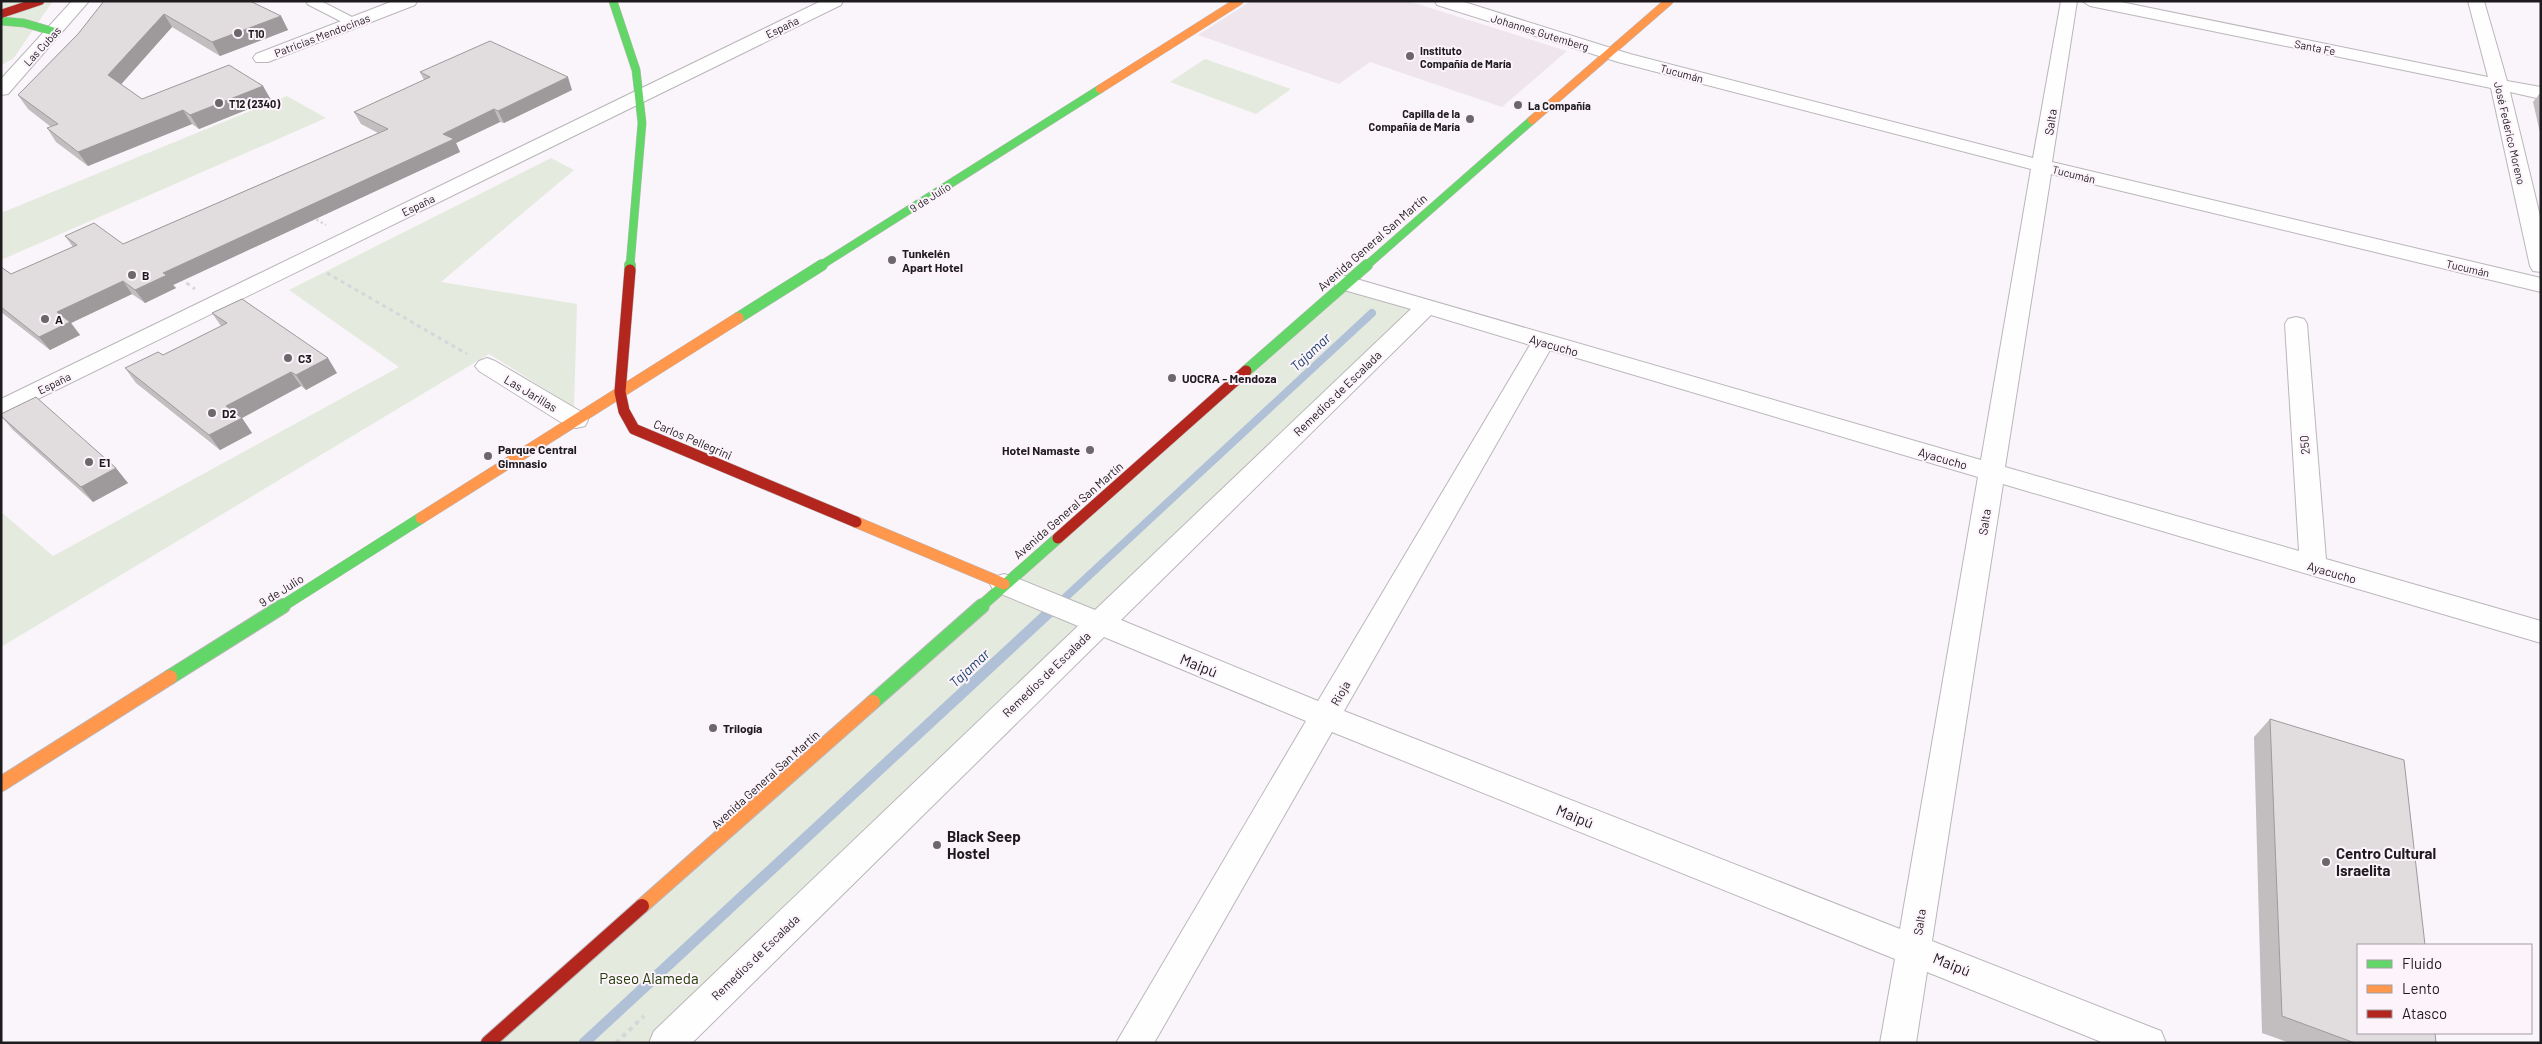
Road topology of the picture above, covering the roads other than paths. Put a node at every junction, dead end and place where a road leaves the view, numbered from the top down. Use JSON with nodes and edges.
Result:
{"nodes":[{"id":1,"x":40,"y":1,"type":"edge"},
{"id":2,"x":81,"y":1,"type":"edge"},
{"id":3,"x":311,"y":1,"type":"edge"},
{"id":4,"x":410,"y":1,"type":"edge"},
{"id":5,"x":835,"y":1,"type":"edge"},
{"id":6,"x":1239,"y":1,"type":"edge"},
{"id":7,"x":1443,"y":1,"type":"edge"},
{"id":8,"x":1669,"y":1,"type":"edge"},
{"id":9,"x":2069,"y":1,"type":"edge"},
{"id":10,"x":2090,"y":1,"type":"edge"},
{"id":11,"x":2476,"y":1,"type":"edge"},
{"id":12,"x":616,"y":2,"type":"edge"},
{"id":13,"x":1,"y":14,"type":"edge"},
{"id":14,"x":1,"y":21,"type":"edge"},
{"id":15,"x":354,"y":23,"type":"junction"},
{"id":16,"x":55,"y":32,"type":"junction"},
{"id":17,"x":1610,"y":53,"type":"junction"},
{"id":18,"x":262,"y":58,"type":"dead end"},
{"id":19,"x":2499,"y":84,"type":"junction"},
{"id":20,"x":1,"y":90,"type":"edge"},
{"id":21,"x":2541,"y":93,"type":"edge"},
{"id":22,"x":640,"y":98,"type":"junction"},
{"id":23,"x":2043,"y":166,"type":"junction"},
{"id":24,"x":2541,"y":266,"type":"edge"},
{"id":25,"x":1345,"y":283,"type":"junction"},
{"id":26,"x":2541,"y":286,"type":"edge"},
{"id":27,"x":1426,"y":307,"type":"junction"},
{"id":28,"x":2296,"y":324,"type":"dead end"},
{"id":29,"x":1544,"y":342,"type":"junction"},
{"id":30,"x":487,"y":366,"type":"road end"},
{"id":31,"x":620,"y":392,"type":"junction"},
{"id":32,"x":1,"y":409,"type":"edge"},
{"id":33,"x":576,"y":420,"type":"junction"},
{"id":34,"x":1993,"y":473,"type":"junction"},
{"id":35,"x":2313,"y":566,"type":"junction"},
{"id":36,"x":1004,"y":584,"type":"junction"},
{"id":37,"x":1098,"y":624,"type":"junction"},
{"id":38,"x":2541,"y":632,"type":"edge"},
{"id":39,"x":1326,"y":717,"type":"junction"},
{"id":40,"x":1,"y":784,"type":"edge"},
{"id":41,"x":1914,"y":949,"type":"junction"},
{"id":42,"x":488,"y":1043,"type":"edge"},
{"id":43,"x":667,"y":1043,"type":"edge"},
{"id":44,"x":1134,"y":1043,"type":"edge"},
{"id":45,"x":1898,"y":1043,"type":"edge"},
{"id":46,"x":2148,"y":1043,"type":"edge"}],
"edges":[{"from":1,"to":13,"type":"street"},
{"from":2,"to":16,"type":"street","name":"Las Cubas"},
{"from":3,"to":15,"type":"lane"},
{"from":4,"to":15,"type":"street","name":"Patricias Mendocinas"},
{"from":5,"to":22,"type":"street","name":"España"},
{"from":6,"to":31,"type":"street","name":"9 de Julio"},
{"from":7,"to":17,"type":"street","name":"Johannes Gutemberg"},
{"from":8,"to":17,"type":"street","name":"Avenida General San Martín"},
{"from":9,"to":23,"type":"street","name":"Salta"},
{"from":10,"to":19,"type":"street","name":"Santa Fe"},
{"from":11,"to":19,"type":"street","name":"José Federico Moreno"},
{"from":12,"to":22,"type":"street","name":"Carlos Pellegrini"},
{"from":14,"to":16,"type":"street"},
{"from":15,"to":18,"type":"street","name":"Patricias Mendocinas"},
{"from":16,"to":20,"type":"street","name":"Las Cubas"},
{"from":17,"to":23,"type":"street","name":"Tucumán"},
{"from":17,"to":25,"type":"street","name":"Avenida General San Martín"},
{"from":19,"to":21,"type":"street","name":"Santa Fe"},
{"from":19,"to":24,"type":"street","name":"José Federico Moreno"},
{"from":22,"to":31,"type":"street","name":"Carlos Pellegrini"},
{"from":22,"to":32,"type":"street","name":"España"},
{"from":23,"to":26,"type":"street","name":"Tucumán"},
{"from":23,"to":34,"type":"street","name":"Salta"},
{"from":25,"to":27,"type":"street","name":"Ayacucho"},
{"from":25,"to":36,"type":"street","name":"Avenida General San Martín"},
{"from":27,"to":29,"type":"street","name":"Ayacucho"},
{"from":27,"to":37,"type":"street","name":"Remedios de Escalada"},
{"from":28,"to":35,"type":"street","name":"250"},
{"from":29,"to":34,"type":"street","name":"Ayacucho"},
{"from":29,"to":39,"type":"street","name":"Rioja"},
{"from":30,"to":33,"type":"street","name":"Las Jarillas"},
{"from":31,"to":33,"type":"street","name":"9 de Julio"},
{"from":31,"to":36,"type":"street","name":"Carlos Pellegrini"},
{"from":33,"to":40,"type":"street","name":"9 de Julio"},
{"from":34,"to":35,"type":"street","name":"Ayacucho"},
{"from":34,"to":41,"type":"street","name":"Salta"},
{"from":35,"to":38,"type":"street","name":"Ayacucho"},
{"from":36,"to":37,"type":"street","name":"Maipú"},
{"from":36,"to":42,"type":"street","name":"Avenida General San Martín"},
{"from":37,"to":39,"type":"street","name":"Maipú"},
{"from":37,"to":43,"type":"street","name":"Remedios de Escalada"},
{"from":39,"to":41,"type":"street","name":"Maipú"},
{"from":39,"to":44,"type":"street","name":"Rioja"},
{"from":41,"to":45,"type":"street","name":"Salta"},
{"from":41,"to":46,"type":"street","name":"Maipú"}]}
